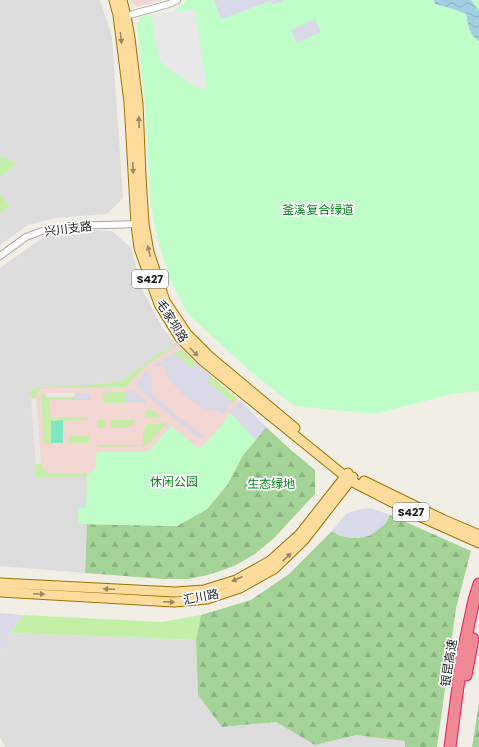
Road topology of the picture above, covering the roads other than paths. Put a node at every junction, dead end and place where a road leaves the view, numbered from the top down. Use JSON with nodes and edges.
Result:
{"nodes":[{"id":1,"x":114,"y":0,"type":"edge"},
{"id":2,"x":122,"y":0,"type":"edge"},
{"id":3,"x":177,"y":0,"type":"edge"},
{"id":4,"x":126,"y":16,"type":"junction"},
{"id":5,"x":140,"y":224,"type":"junction"},
{"id":6,"x":0,"y":256,"type":"edge"},
{"id":7,"x":349,"y":477,"type":"junction"},
{"id":8,"x":479,"y":535,"type":"edge"},
{"id":9,"x":479,"y":543,"type":"edge"},
{"id":10,"x":0,"y":583,"type":"edge"},
{"id":11,"x":479,"y":584,"type":"edge"},
{"id":12,"x":0,"y":592,"type":"edge"},
{"id":13,"x":479,"y":603,"type":"edge"},
{"id":14,"x":450,"y":747,"type":"edge"},
{"id":15,"x":456,"y":747,"type":"edge"}],
"edges":[{"from":1,"to":5,"type":"main road","name":"毛家坝路","number":"S427","one_way":true},
{"from":2,"to":4,"type":"main road","name":"毛家坝路","number":"S427"},
{"from":3,"to":4,"type":"street"},
{"from":5,"to":4,"type":"main road","name":"毛家坝路","number":"S427","one_way":true},
{"from":5,"to":6,"type":"street","name":"兴川支路"},
{"from":5,"to":7,"type":"main road","name":"毛家坝路","number":"S427"},
{"from":7,"to":8,"type":"main road","number":"S427"},
{"from":7,"to":9,"type":"main road","number":"S427"},
{"from":7,"to":10,"type":"main road","name":"汇川路","one_way":true},
{"from":12,"to":7,"type":"main road","name":"汇川路","one_way":true},
{"from":11,"to":14,"type":"highway","name":"银昆高速"},
{"from":13,"to":15,"type":"highway","name":"银昆高速"}]}
